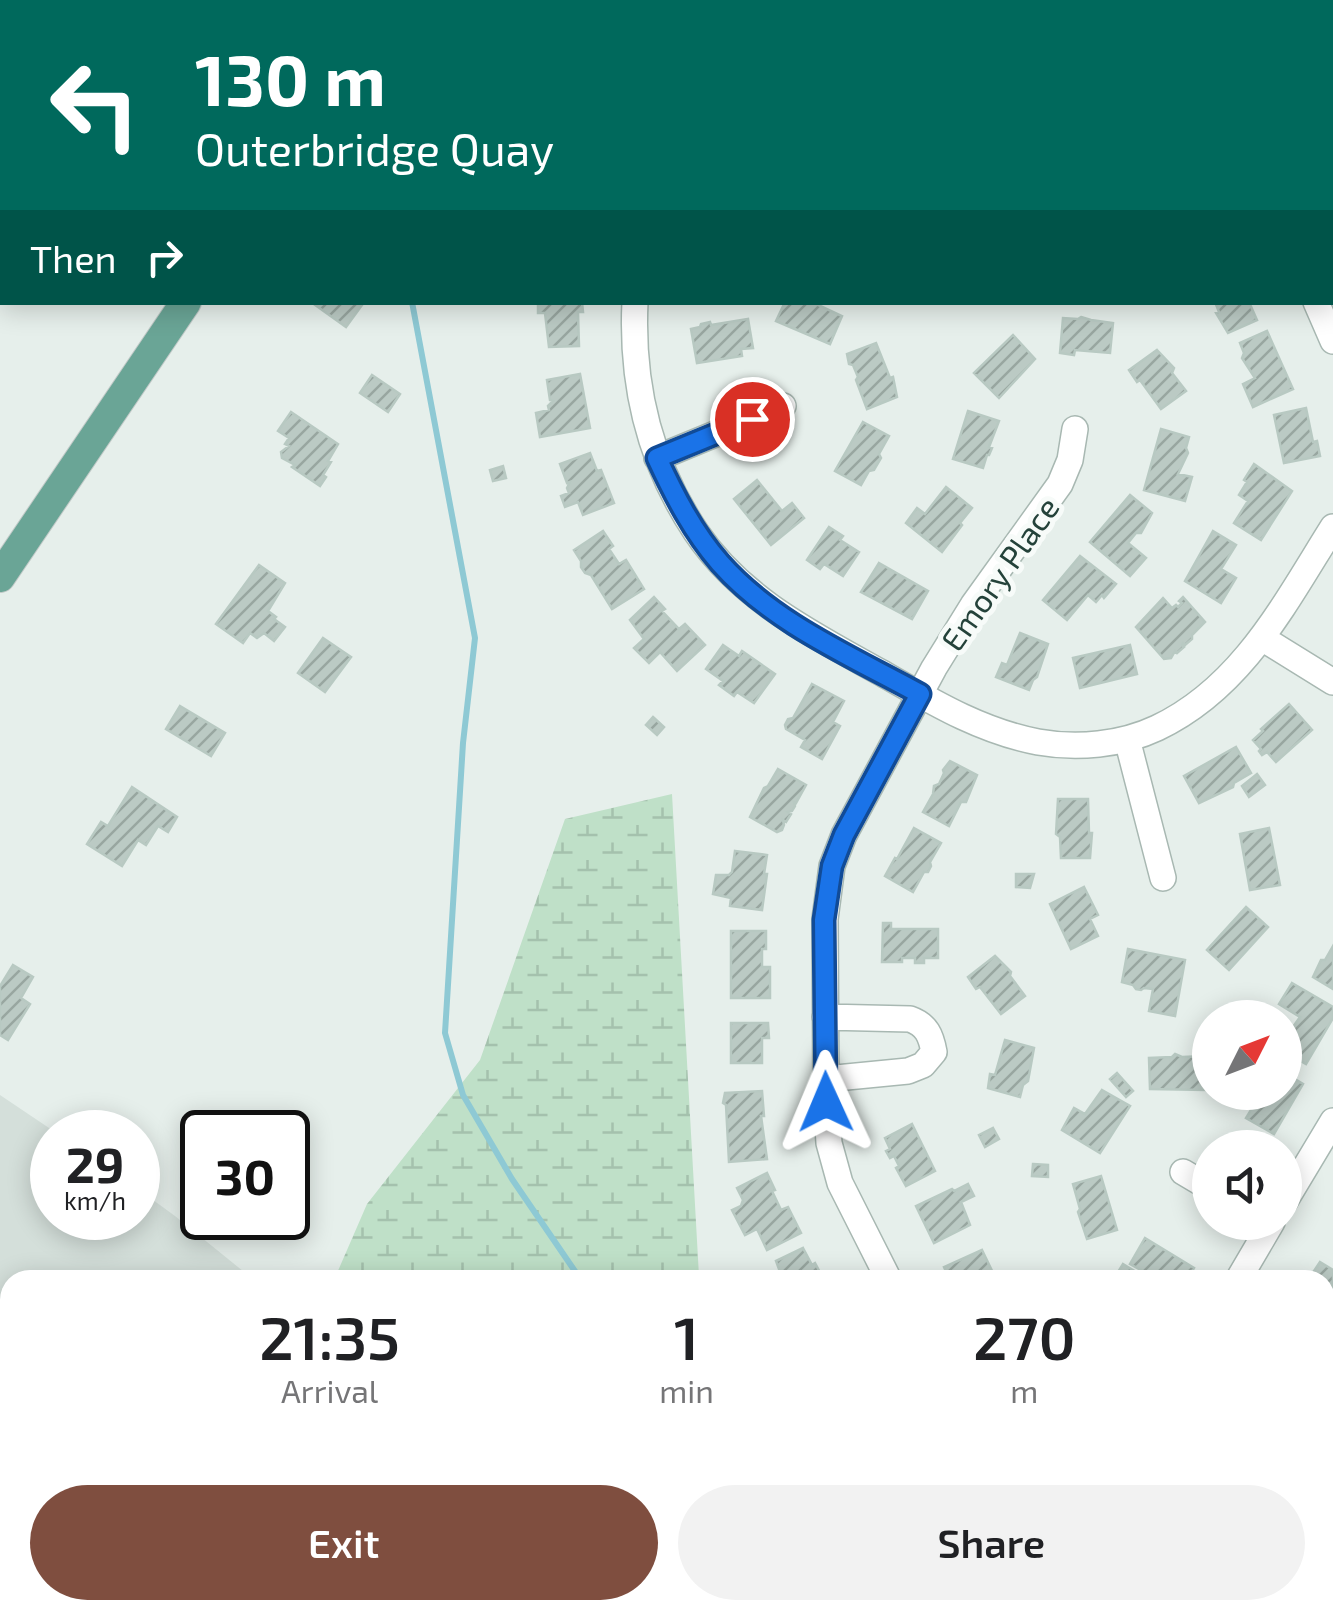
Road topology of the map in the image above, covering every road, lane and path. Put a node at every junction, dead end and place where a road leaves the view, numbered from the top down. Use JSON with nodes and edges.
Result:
{"nodes":[{"id":1,"x":184,"y":305,"type":"edge"},
{"id":2,"x":635,"y":305,"type":"edge"},
{"id":3,"x":1317,"y":305,"type":"edge"},
{"id":4,"x":1333,"y":340,"type":"edge"},
{"id":5,"x":783,"y":406,"type":"dead end"},
{"id":6,"x":1075,"y":429,"type":"dead end"},
{"id":7,"x":657,"y":458,"type":"junction"},
{"id":8,"x":1333,"y":527,"type":"edge"},
{"id":9,"x":0,"y":577,"type":"edge"},
{"id":10,"x":1262,"y":638,"type":"junction"},
{"id":11,"x":1333,"y":682,"type":"edge"},
{"id":12,"x":920,"y":694,"type":"junction"},
{"id":13,"x":1127,"y":738,"type":"junction"},
{"id":14,"x":1163,"y":878,"type":"dead end"},
{"id":15,"x":826,"y":1017,"type":"junction"},
{"id":16,"x":826,"y":1079,"type":"junction"},
{"id":17,"x":1333,"y":1121,"type":"edge"},
{"id":18,"x":1183,"y":1172,"type":"dead end"},
{"id":19,"x":1302,"y":1173,"type":"edge"},
{"id":20,"x":1192,"y":1177,"type":"edge"},
{"id":21,"x":1260,"y":1240,"type":"edge"},
{"id":22,"x":884,"y":1270,"type":"edge"},
{"id":23,"x":1244,"y":1270,"type":"edge"}],
"edges":[{"from":1,"to":9,"type":"main road"},
{"from":2,"to":7,"type":"street"},
{"from":3,"to":4,"type":"street"},
{"from":5,"to":7,"type":"street"},
{"from":6,"to":12,"type":"street","name":"Emory Place"},
{"from":7,"to":12,"type":"street"},
{"from":8,"to":10,"type":"street"},
{"from":10,"to":11,"type":"street"},
{"from":10,"to":13,"type":"street"},
{"from":12,"to":13,"type":"street"},
{"from":12,"to":15,"type":"street","name":"Emory Place"},
{"from":13,"to":14,"type":"street"},
{"from":15,"to":16,"type":"street","name":"Emory Place"},
{"from":15,"to":16,"type":"street"},
{"from":16,"to":22,"type":"street","name":"Emory Place"},
{"from":17,"to":19,"type":"street"},
{"from":18,"to":20,"type":"street"},
{"from":21,"to":23,"type":"street"}]}
